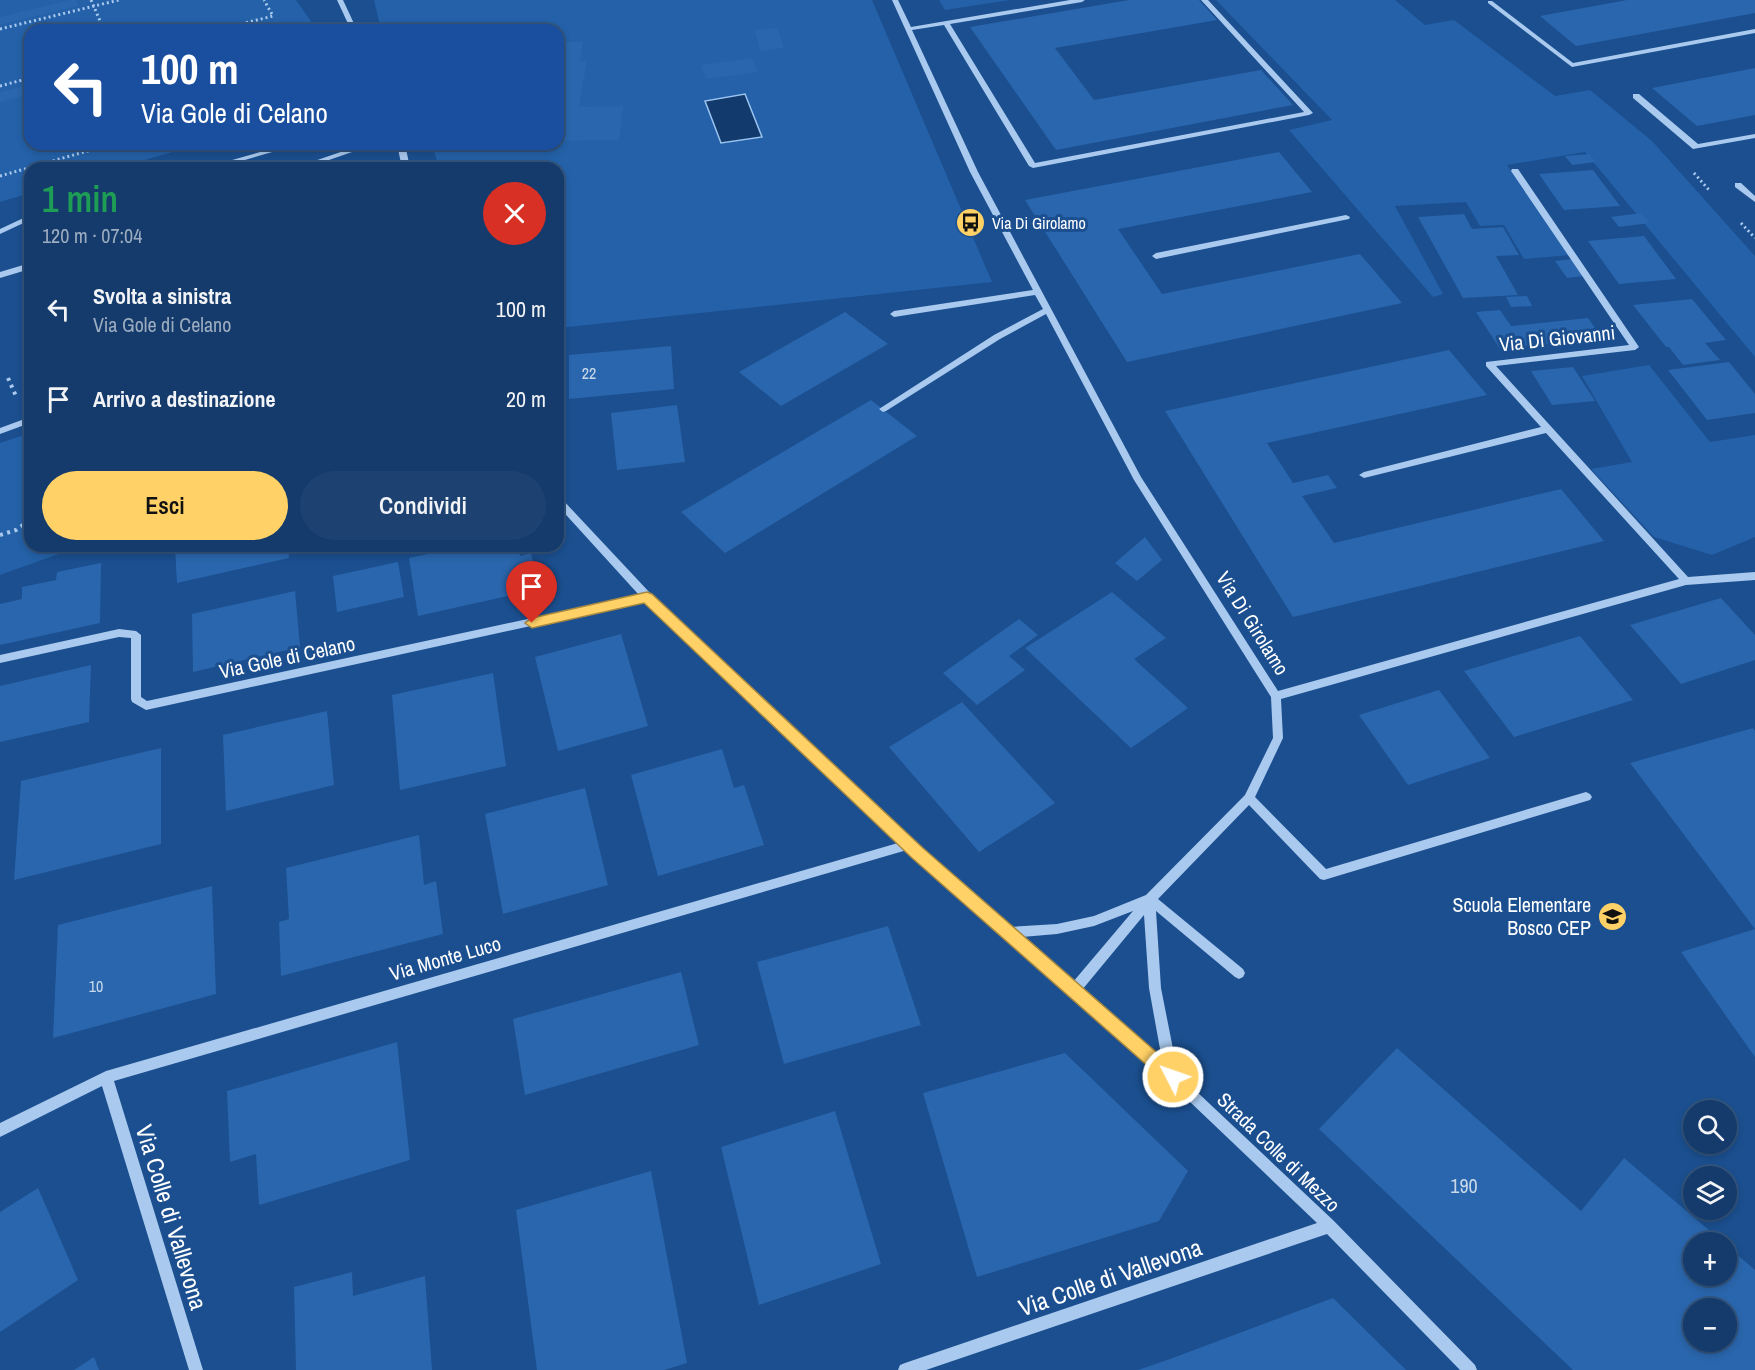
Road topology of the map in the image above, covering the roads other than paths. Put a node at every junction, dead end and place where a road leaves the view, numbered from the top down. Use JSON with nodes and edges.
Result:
{"nodes":[{"id":1,"x":340,"y":0,"type":"edge"},
{"id":2,"x":895,"y":0,"type":"edge"},
{"id":3,"x":1082,"y":0,"type":"edge"},
{"id":4,"x":1204,"y":0,"type":"edge"},
{"id":5,"x":1498,"y":0,"type":"edge"},
{"id":6,"x":946,"y":23,"type":"junction"},
{"id":7,"x":351,"y":24,"type":"edge"},
{"id":8,"x":908,"y":28,"type":"junction"},
{"id":9,"x":1755,"y":31,"type":"edge"},
{"id":10,"x":1636,"y":96,"type":"dead end"},
{"id":11,"x":1755,"y":136,"type":"edge"},
{"id":12,"x":274,"y":150,"type":"edge"},
{"id":13,"x":353,"y":150,"type":"edge"},
{"id":14,"x":230,"y":162,"type":"edge"},
{"id":15,"x":316,"y":162,"type":"edge"},
{"id":16,"x":1515,"y":171,"type":"dead end"},
{"id":17,"x":1738,"y":185,"type":"dead end"},
{"id":18,"x":1755,"y":200,"type":"edge"},
{"id":19,"x":1346,"y":217,"type":"dead end"},
{"id":20,"x":24,"y":220,"type":"edge"},
{"id":21,"x":0,"y":232,"type":"edge"},
{"id":22,"x":1156,"y":256,"type":"dead end"},
{"id":23,"x":24,"y":268,"type":"edge"},
{"id":24,"x":0,"y":275,"type":"edge"},
{"id":25,"x":1036,"y":292,"type":"junction"},
{"id":26,"x":1047,"y":310,"type":"junction"},
{"id":27,"x":894,"y":314,"type":"dead end"},
{"id":28,"x":883,"y":409,"type":"dead end"},
{"id":29,"x":24,"y":422,"type":"edge"},
{"id":30,"x":1548,"y":429,"type":"junction"},
{"id":31,"x":0,"y":431,"type":"edge"},
{"id":32,"x":1364,"y":475,"type":"dead end"},
{"id":33,"x":564,"y":507,"type":"edge"},
{"id":34,"x":1755,"y":576,"type":"edge"},
{"id":35,"x":1686,"y":581,"type":"junction"},
{"id":36,"x":647,"y":597,"type":"junction"},
{"id":37,"x":0,"y":660,"type":"edge"},
{"id":38,"x":1276,"y":696,"type":"junction"},
{"id":39,"x":1586,"y":796,"type":"dead end"},
{"id":40,"x":1249,"y":798,"type":"junction"},
{"id":41,"x":908,"y":845,"type":"junction"},
{"id":42,"x":1150,"y":899,"type":"junction"},
{"id":43,"x":1006,"y":933,"type":"junction"},
{"id":44,"x":1239,"y":972,"type":"dead end"},
{"id":45,"x":1074,"y":990,"type":"junction"},
{"id":46,"x":106,"y":1077,"type":"junction"},
{"id":47,"x":1173,"y":1077,"type":"junction"},
{"id":48,"x":0,"y":1130,"type":"edge"},
{"id":49,"x":1329,"y":1226,"type":"junction"},
{"id":50,"x":196,"y":1370,"type":"edge"},
{"id":51,"x":905,"y":1370,"type":"edge"},
{"id":52,"x":1470,"y":1370,"type":"edge"}],
"edges":[{"from":1,"to":7,"type":"street"},
{"from":2,"to":8,"type":"street","name":"Via Di Girolamo"},
{"from":3,"to":6,"type":"street"},
{"from":4,"to":6,"type":"street"},
{"from":5,"to":9,"type":"street"},
{"from":6,"to":8,"type":"street"},
{"from":8,"to":25,"type":"street","name":"Via Di Girolamo"},
{"from":10,"to":11,"type":"street"},
{"from":12,"to":14,"type":"street"},
{"from":13,"to":15,"type":"street"},
{"from":16,"to":30,"type":"street","name":"Via Di Giovanni"},
{"from":17,"to":18,"type":"street"},
{"from":19,"to":22,"type":"street"},
{"from":20,"to":21,"type":"street"},
{"from":23,"to":24,"type":"street"},
{"from":25,"to":26,"type":"street","name":"Via Di Girolamo"},
{"from":25,"to":27,"type":"street"},
{"from":26,"to":28,"type":"street"},
{"from":26,"to":38,"type":"street","name":"Via Di Girolamo"},
{"from":29,"to":31,"type":"street"},
{"from":30,"to":32,"type":"street"},
{"from":30,"to":35,"type":"street","name":"Via Di Giovanni"},
{"from":33,"to":36,"type":"street","name":"Strada Colle di Mezzo"},
{"from":34,"to":35,"type":"street","name":"Via Di Girolamo"},
{"from":35,"to":38,"type":"street","name":"Via Di Girolamo"},
{"from":36,"to":37,"type":"street","name":"Via Gole di Celano"},
{"from":36,"to":41,"type":"street","name":"Strada Colle di Mezzo"},
{"from":38,"to":40,"type":"street","name":"Via Di Girolamo"},
{"from":39,"to":40,"type":"street"},
{"from":40,"to":42,"type":"street","name":"Via Di Girolamo"},
{"from":41,"to":43,"type":"street","name":"Strada Colle di Mezzo"},
{"from":41,"to":46,"type":"street","name":"Via Monte Luco"},
{"from":42,"to":43,"type":"street","name":"Via Di Girolamo"},
{"from":42,"to":44,"type":"street"},
{"from":42,"to":45,"type":"street","name":"Via Di Girolamo"},
{"from":42,"to":47,"type":"street"},
{"from":43,"to":45,"type":"street","name":"Strada Colle di Mezzo"},
{"from":45,"to":47,"type":"street","name":"Strada Colle di Mezzo"},
{"from":46,"to":48,"type":"street","name":"Via Monte Luco"},
{"from":46,"to":50,"type":"street","name":"Via Colle di Vallevona"},
{"from":47,"to":49,"type":"street","name":"Strada Colle di Mezzo"},
{"from":49,"to":51,"type":"street","name":"Via Colle di Vallevona"},
{"from":49,"to":52,"type":"street","name":"Strada Colle di Mezzo"}]}
